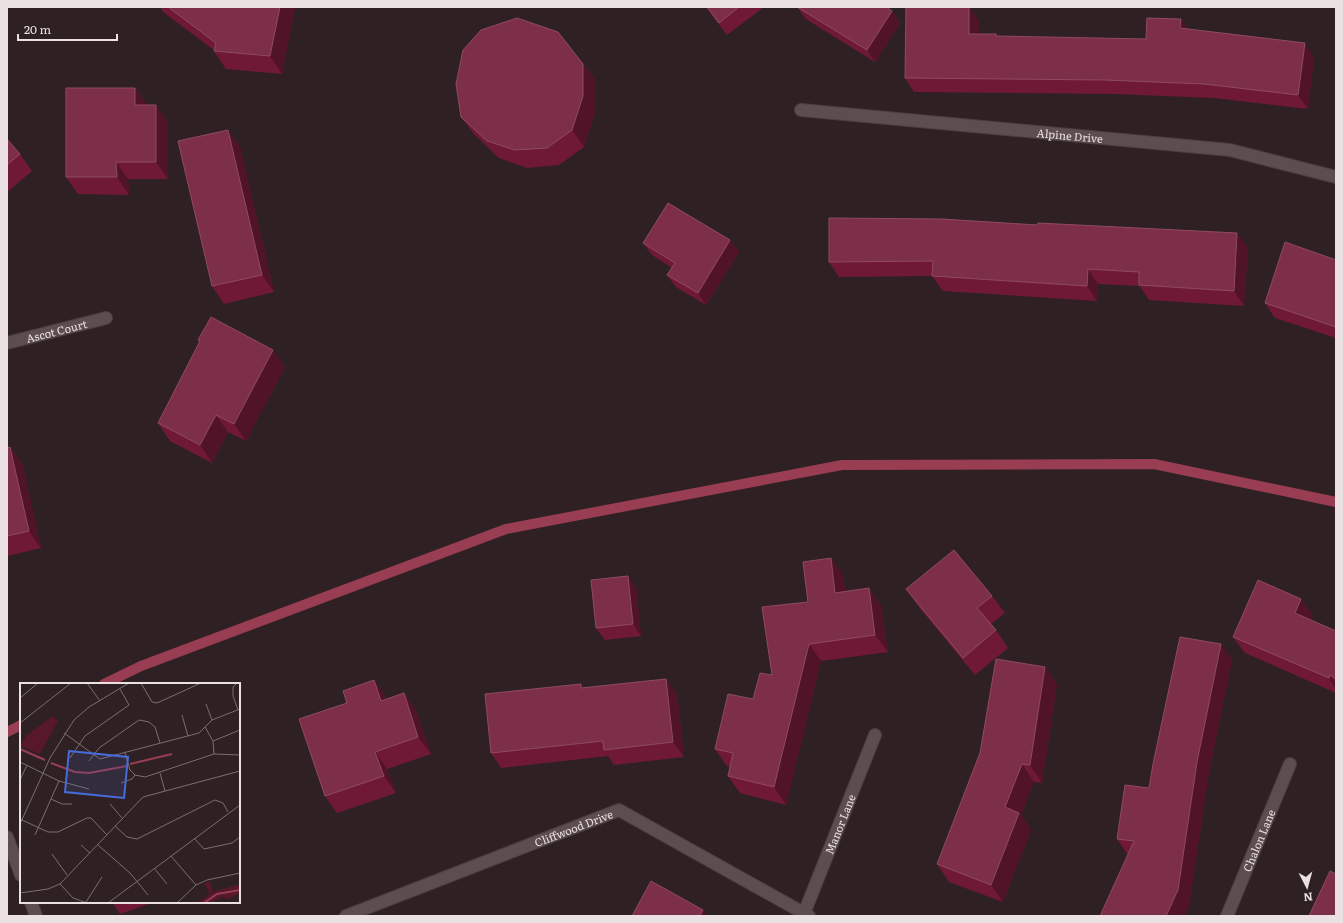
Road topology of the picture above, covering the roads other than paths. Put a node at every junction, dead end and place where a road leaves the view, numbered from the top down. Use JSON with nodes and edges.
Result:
{"nodes":[{"id":1,"x":801,"y":110,"type":"dead end"},
{"id":2,"x":1336,"y":177,"type":"edge"},
{"id":3,"x":106,"y":318,"type":"dead end"},
{"id":4,"x":7,"y":343,"type":"edge"},
{"id":5,"x":875,"y":735,"type":"dead end"},
{"id":6,"x":1290,"y":764,"type":"dead end"},
{"id":7,"x":7,"y":837,"type":"edge"},
{"id":8,"x":20,"y":871,"type":"edge"},
{"id":9,"x":31,"y":903,"type":"edge"},
{"id":10,"x":805,"y":915,"type":"edge"},
{"id":11,"x":36,"y":916,"type":"edge"},
{"id":12,"x":346,"y":916,"type":"edge"},
{"id":13,"x":1227,"y":916,"type":"edge"}],
"edges":[{"from":1,"to":2,"type":"street","name":"Alpine Drive"},
{"from":3,"to":4,"type":"street","name":"Ascot Court"},
{"from":5,"to":10,"type":"street","name":"Manor Lane"},
{"from":6,"to":13,"type":"street","name":"Chalon Lane"},
{"from":7,"to":8,"type":"street"},
{"from":9,"to":11,"type":"street"},
{"from":10,"to":12,"type":"street","name":"Cliffwood Drive"}]}
